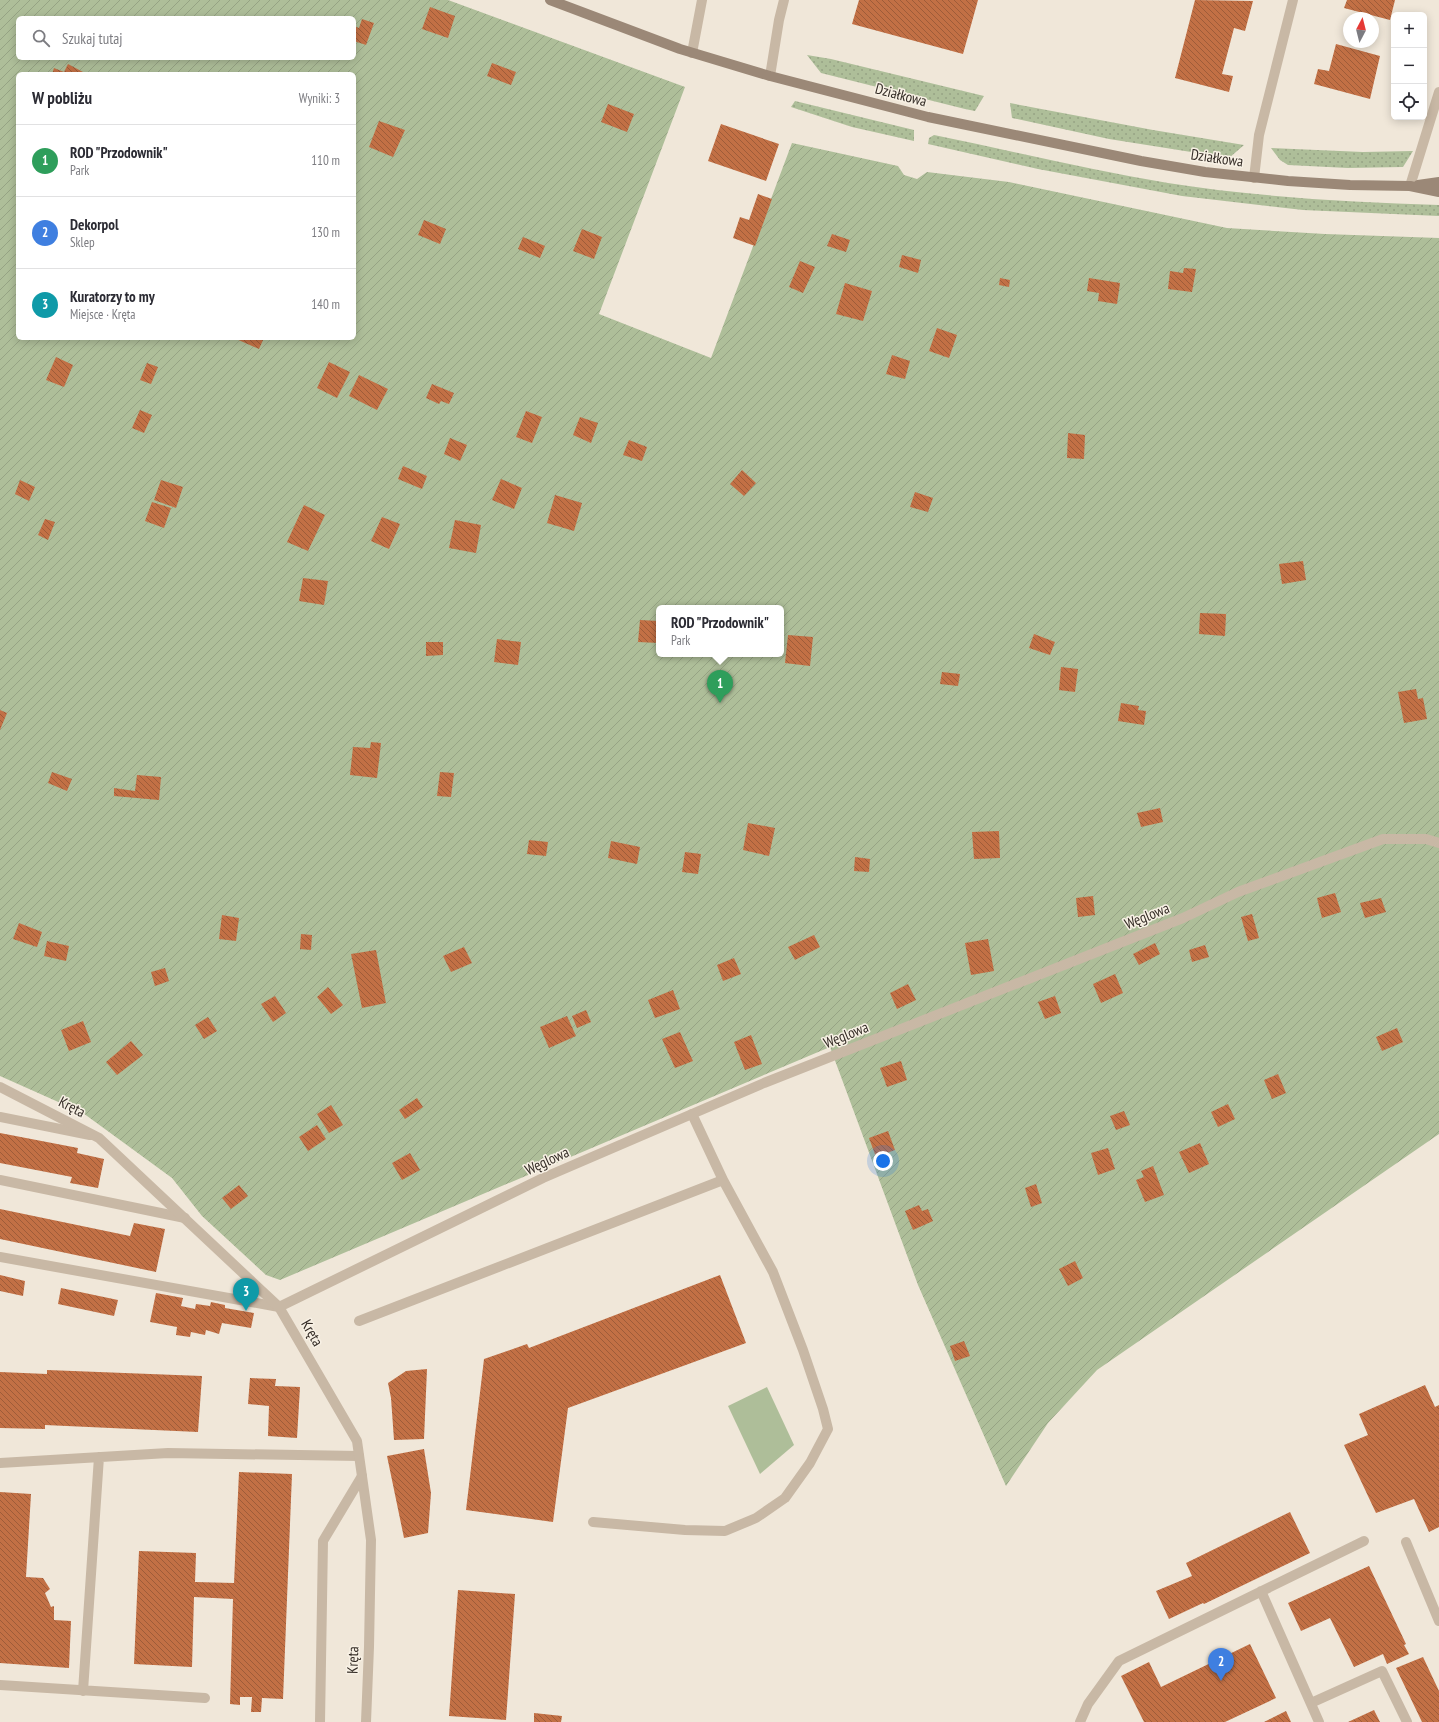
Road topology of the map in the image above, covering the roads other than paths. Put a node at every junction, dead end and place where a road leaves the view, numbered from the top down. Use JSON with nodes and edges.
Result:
{"nodes":[{"id":1,"x":550,"y":0,"type":"edge"},
{"id":2,"x":702,"y":0,"type":"edge"},
{"id":3,"x":784,"y":0,"type":"edge"},
{"id":4,"x":1293,"y":0,"type":"edge"},
{"id":5,"x":692,"y":53,"type":"junction"},
{"id":6,"x":770,"y":76,"type":"junction"},
{"id":7,"x":1439,"y":92,"type":"edge"},
{"id":8,"x":1254,"y":178,"type":"junction"},
{"id":9,"x":1439,"y":182,"type":"edge"},
{"id":10,"x":1410,"y":186,"type":"junction"},
{"id":11,"x":1439,"y":192,"type":"edge"},
{"id":12,"x":1439,"y":843,"type":"edge"},
{"id":13,"x":0,"y":1087,"type":"edge"},
{"id":14,"x":692,"y":1114,"type":"junction"},
{"id":15,"x":0,"y":1117,"type":"edge"},
{"id":16,"x":95,"y":1136,"type":"junction"},
{"id":17,"x":0,"y":1180,"type":"edge"},
{"id":18,"x":723,"y":1180,"type":"junction"},
{"id":19,"x":185,"y":1218,"type":"junction"},
{"id":20,"x":0,"y":1257,"type":"edge"},
{"id":21,"x":279,"y":1306,"type":"junction"},
{"id":22,"x":359,"y":1322,"type":"dead end"},
{"id":23,"x":359,"y":1456,"type":"junction"},
{"id":24,"x":99,"y":1457,"type":"junction"},
{"id":25,"x":0,"y":1463,"type":"edge"},
{"id":26,"x":362,"y":1476,"type":"junction"},
{"id":27,"x":593,"y":1522,"type":"dead end"},
{"id":28,"x":1364,"y":1541,"type":"dead end"},
{"id":29,"x":1406,"y":1542,"type":"dead end"},
{"id":30,"x":1261,"y":1591,"type":"junction"},
{"id":31,"x":1439,"y":1621,"type":"edge"},
{"id":32,"x":0,"y":1685,"type":"edge"},
{"id":33,"x":83,"y":1690,"type":"junction"},
{"id":34,"x":205,"y":1698,"type":"dead end"},
{"id":35,"x":1311,"y":1703,"type":"junction"},
{"id":36,"x":320,"y":1722,"type":"edge"},
{"id":37,"x":366,"y":1722,"type":"edge"},
{"id":38,"x":1080,"y":1722,"type":"edge"},
{"id":39,"x":1319,"y":1722,"type":"edge"},
{"id":40,"x":1407,"y":1722,"type":"edge"}],
"edges":[{"from":1,"to":5,"type":"street","name":"Działkowa"},
{"from":2,"to":5,"type":"street"},
{"from":3,"to":6,"type":"street"},
{"from":4,"to":8,"type":"street","name":"Działkowa"},
{"from":5,"to":6,"type":"street","name":"Działkowa"},
{"from":6,"to":8,"type":"street","name":"Działkowa"},
{"from":7,"to":10,"type":"street"},
{"from":8,"to":10,"type":"street","name":"Działkowa"},
{"from":9,"to":10,"type":"street","name":"Działkowa"},
{"from":10,"to":11,"type":"street","name":"Działkowa"},
{"from":12,"to":14,"type":"street","name":"Węglowa"},
{"from":13,"to":16,"type":"street","name":"Kręta"},
{"from":14,"to":18,"type":"street"},
{"from":14,"to":21,"type":"street","name":"Węglowa"},
{"from":15,"to":16,"type":"street"},
{"from":16,"to":19,"type":"street","name":"Kręta"},
{"from":17,"to":19,"type":"street"},
{"from":18,"to":22,"type":"street"},
{"from":18,"to":27,"type":"street"},
{"from":19,"to":21,"type":"street","name":"Kręta"},
{"from":20,"to":21,"type":"street"},
{"from":21,"to":23,"type":"street","name":"Kręta"},
{"from":23,"to":24,"type":"street"},
{"from":23,"to":26,"type":"street","name":"Kręta"},
{"from":24,"to":25,"type":"street"},
{"from":24,"to":33,"type":"street"},
{"from":26,"to":36,"type":"street"},
{"from":26,"to":37,"type":"street","name":"Kręta"},
{"from":28,"to":30,"type":"street"},
{"from":29,"to":31,"type":"street"},
{"from":30,"to":35,"type":"street"},
{"from":30,"to":38,"type":"street"},
{"from":32,"to":33,"type":"street"},
{"from":33,"to":34,"type":"street"},
{"from":35,"to":39,"type":"street"},
{"from":35,"to":40,"type":"street"}]}
